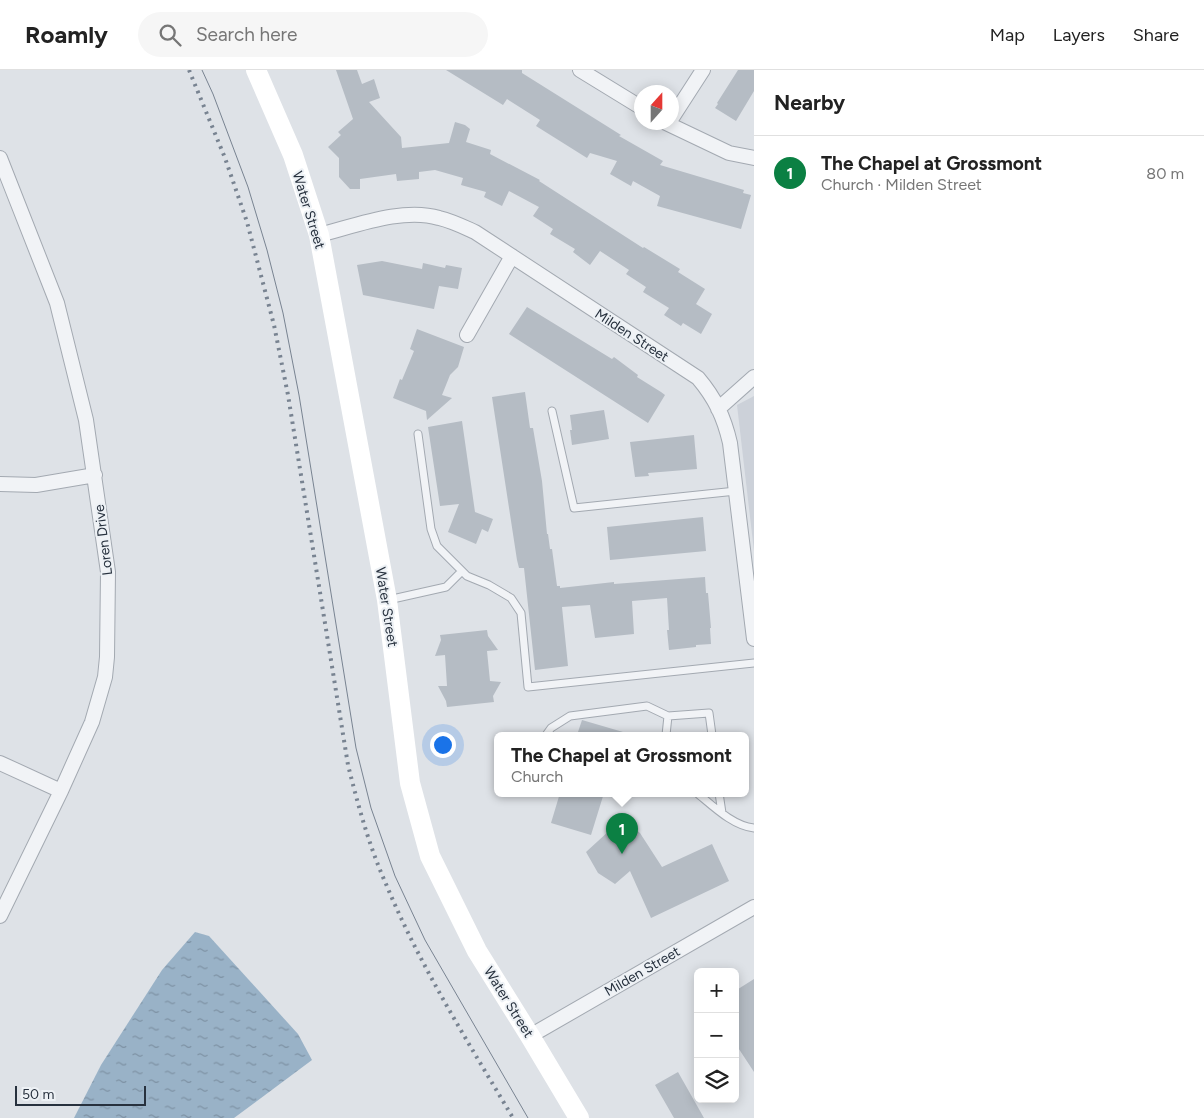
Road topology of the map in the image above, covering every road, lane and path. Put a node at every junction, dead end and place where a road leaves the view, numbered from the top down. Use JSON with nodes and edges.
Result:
{"nodes":[{"id":1,"x":256,"y":70,"type":"edge"},
{"id":2,"x":580,"y":70,"type":"edge"},
{"id":3,"x":702,"y":70,"type":"edge"},
{"id":4,"x":634,"y":103,"type":"edge"},
{"id":5,"x":679,"y":105,"type":"edge"},
{"id":6,"x":679,"y":128,"type":"edge"},
{"id":7,"x":0,"y":158,"type":"edge"},
{"id":8,"x":754,"y":158,"type":"edge"},
{"id":9,"x":319,"y":235,"type":"junction"},
{"id":10,"x":512,"y":256,"type":"junction"},
{"id":11,"x":467,"y":335,"type":"dead end"},
{"id":12,"x":754,"y":377,"type":"edge"},
{"id":13,"x":718,"y":408,"type":"junction"},
{"id":14,"x":552,"y":411,"type":"dead end"},
{"id":15,"x":418,"y":434,"type":"dead end"},
{"id":16,"x":95,"y":475,"type":"junction"},
{"id":17,"x":0,"y":484,"type":"edge"},
{"id":18,"x":736,"y":491,"type":"junction"},
{"id":19,"x":462,"y":571,"type":"junction"},
{"id":20,"x":387,"y":600,"type":"junction"},
{"id":21,"x":754,"y":639,"type":"edge"},
{"id":22,"x":754,"y":664,"type":"edge"},
{"id":23,"x":668,"y":716,"type":"junction"},
{"id":24,"x":548,"y":732,"type":"edge"},
{"id":25,"x":666,"y":732,"type":"edge"},
{"id":26,"x":712,"y":732,"type":"edge"},
{"id":27,"x":0,"y":763,"type":"edge"},
{"id":28,"x":61,"y":791,"type":"junction"},
{"id":29,"x":702,"y":797,"type":"edge"},
{"id":30,"x":720,"y":797,"type":"edge"},
{"id":31,"x":722,"y":813,"type":"junction"},
{"id":32,"x":754,"y":828,"type":"edge"},
{"id":33,"x":754,"y":907,"type":"edge"},
{"id":34,"x":0,"y":916,"type":"edge"},
{"id":35,"x":530,"y":1036,"type":"junction"},
{"id":36,"x":579,"y":1118,"type":"edge"}],
"edges":[{"from":1,"to":9,"type":"street","name":"Water Street"},
{"from":2,"to":4,"type":"street"},
{"from":3,"to":5,"type":"street"},
{"from":6,"to":8,"type":"street"},
{"from":7,"to":16,"type":"street","name":"Loren Drive"},
{"from":9,"to":10,"type":"street","name":"Milden Street"},
{"from":9,"to":20,"type":"street","name":"Water Street"},
{"from":10,"to":11,"type":"street"},
{"from":10,"to":13,"type":"street","name":"Milden Street"},
{"from":12,"to":13,"type":"street"},
{"from":13,"to":18,"type":"street","name":"Milden Street"},
{"from":14,"to":18,"type":"lane"},
{"from":15,"to":19,"type":"lane"},
{"from":16,"to":17,"type":"street"},
{"from":16,"to":28,"type":"street","name":"Loren Drive"},
{"from":18,"to":21,"type":"street","name":"Milden Street"},
{"from":19,"to":20,"type":"lane"},
{"from":19,"to":22,"type":"lane"},
{"from":20,"to":35,"type":"street","name":"Water Street"},
{"from":23,"to":24,"type":"lane"},
{"from":23,"to":25,"type":"lane"},
{"from":23,"to":26,"type":"lane"},
{"from":27,"to":28,"type":"street"},
{"from":28,"to":34,"type":"street","name":"Loren Drive"},
{"from":29,"to":31,"type":"lane"},
{"from":30,"to":31,"type":"lane"},
{"from":31,"to":32,"type":"lane"},
{"from":33,"to":35,"type":"street","name":"Milden Street"},
{"from":35,"to":36,"type":"street","name":"Water Street"}]}
